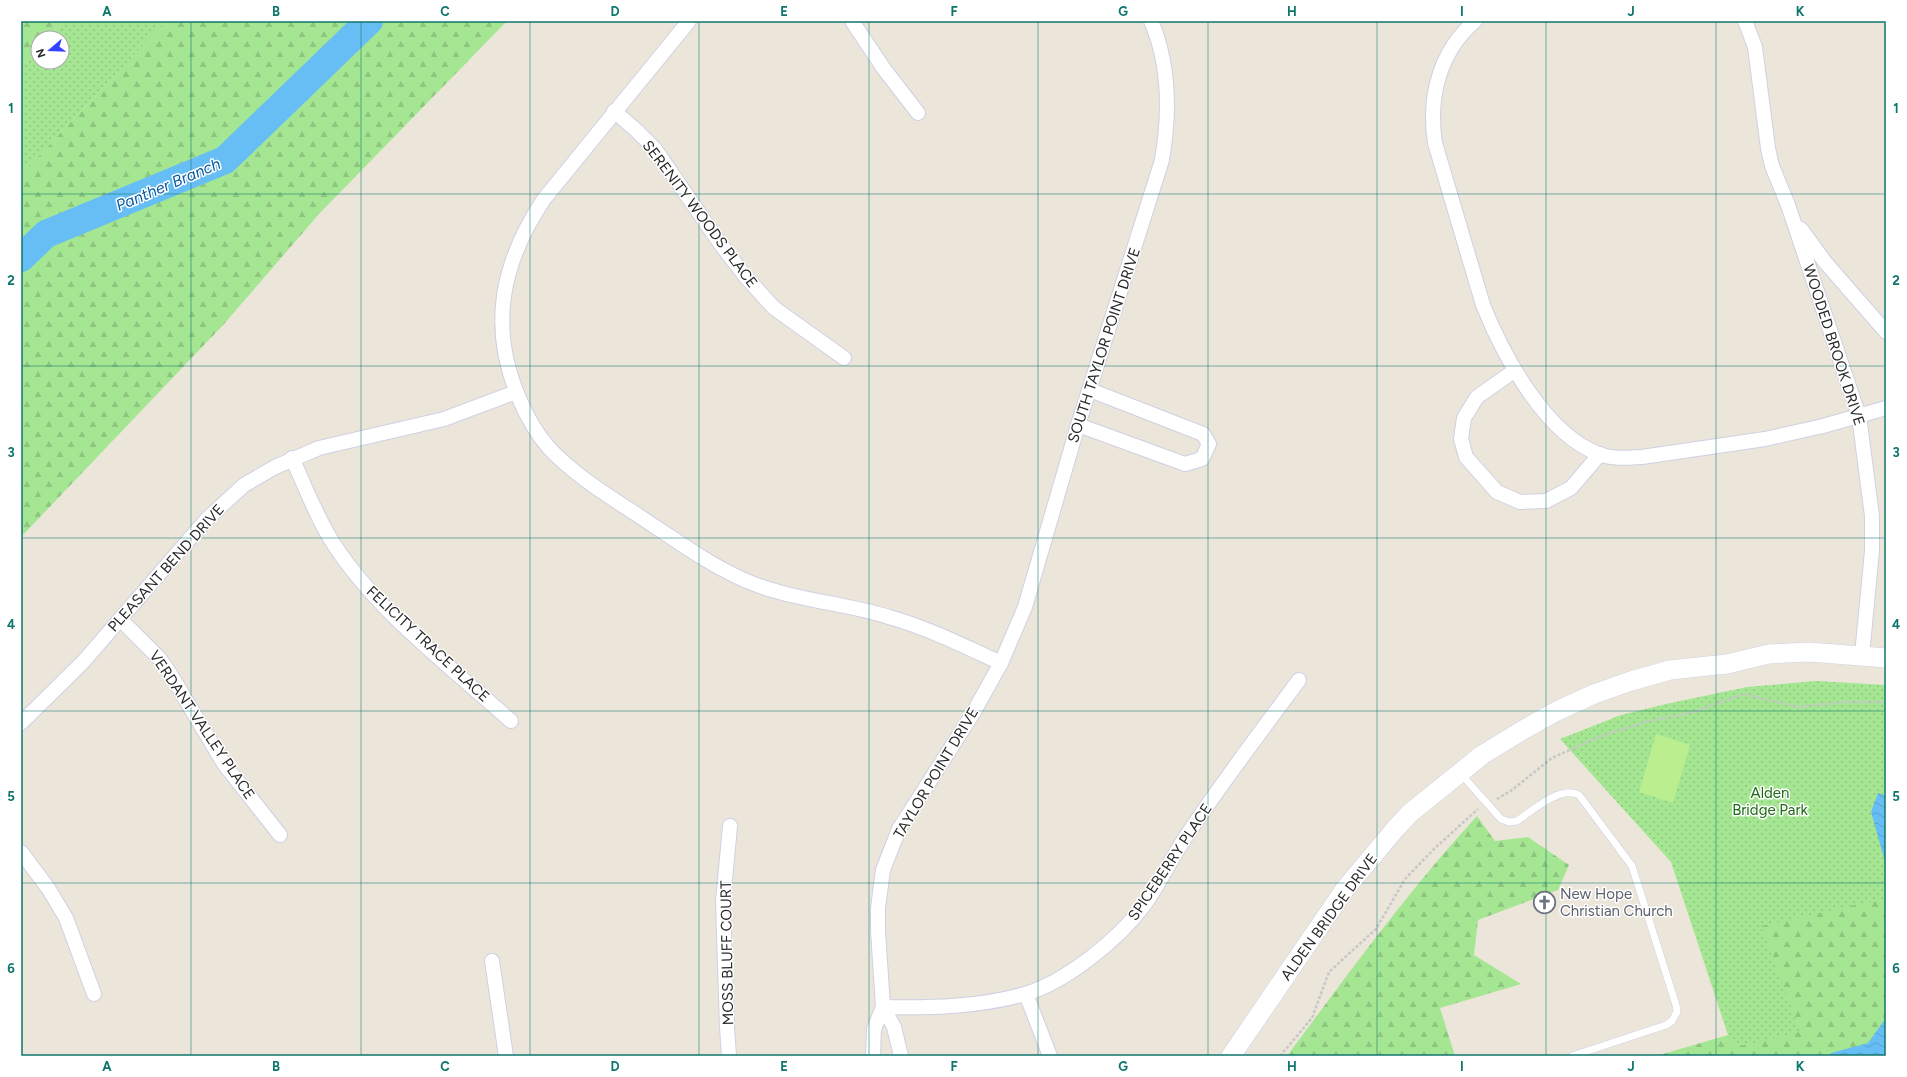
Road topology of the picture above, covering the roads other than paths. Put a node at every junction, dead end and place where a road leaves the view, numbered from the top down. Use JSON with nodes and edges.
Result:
{"nodes":[{"id":1,"x":689,"y":21,"type":"edge"},
{"id":2,"x":852,"y":21,"type":"edge"},
{"id":3,"x":1151,"y":21,"type":"edge"},
{"id":4,"x":1475,"y":21,"type":"edge"},
{"id":5,"x":1745,"y":21,"type":"edge"},
{"id":6,"x":614,"y":112,"type":"junction"},
{"id":7,"x":918,"y":113,"type":"dead end"},
{"id":8,"x":1788,"y":205,"type":"junction"},
{"id":9,"x":1886,"y":332,"type":"edge"},
{"id":10,"x":844,"y":358,"type":"dead end"},
{"id":11,"x":1514,"y":371,"type":"junction"},
{"id":12,"x":1090,"y":390,"type":"junction"},
{"id":13,"x":516,"y":392,"type":"junction"},
{"id":14,"x":1886,"y":408,"type":"edge"},
{"id":15,"x":1860,"y":416,"type":"junction"},
{"id":16,"x":1078,"y":425,"type":"junction"},
{"id":17,"x":1600,"y":454,"type":"junction"},
{"id":18,"x":292,"y":458,"type":"junction"},
{"id":19,"x":120,"y":619,"type":"junction"},
{"id":20,"x":1862,"y":655,"type":"junction"},
{"id":21,"x":1886,"y":658,"type":"edge"},
{"id":22,"x":1001,"y":663,"type":"junction"},
{"id":23,"x":1299,"y":680,"type":"dead end"},
{"id":24,"x":511,"y":721,"type":"dead end"},
{"id":25,"x":21,"y":723,"type":"edge"},
{"id":26,"x":1461,"y":774,"type":"junction"},
{"id":27,"x":730,"y":826,"type":"dead end"},
{"id":28,"x":280,"y":835,"type":"dead end"},
{"id":29,"x":21,"y":852,"type":"edge"},
{"id":30,"x":492,"y":961,"type":"dead end"},
{"id":31,"x":94,"y":994,"type":"dead end"},
{"id":32,"x":1026,"y":994,"type":"junction"},
{"id":33,"x":883,"y":1007,"type":"junction"},
{"id":34,"x":506,"y":1056,"type":"edge"},
{"id":35,"x":730,"y":1056,"type":"edge"},
{"id":36,"x":873,"y":1056,"type":"edge"},
{"id":37,"x":901,"y":1056,"type":"edge"},
{"id":38,"x":1050,"y":1056,"type":"edge"},
{"id":39,"x":1231,"y":1056,"type":"edge"},
{"id":40,"x":1572,"y":1056,"type":"edge"}],
"edges":[{"from":1,"to":6,"type":"street"},
{"from":2,"to":7,"type":"street"},
{"from":3,"to":12,"type":"street","name":"SOUTH TAYLOR POINT DRIVE"},
{"from":4,"to":11,"type":"street"},
{"from":5,"to":8,"type":"street","name":"WOODED BROOK DRIVE"},
{"from":6,"to":10,"type":"street","name":"SERENITY WOODS PLACE"},
{"from":6,"to":13,"type":"street"},
{"from":8,"to":9,"type":"street","name":"WOODED BROOK DRIVE"},
{"from":8,"to":15,"type":"street","name":"WOODED BROOK DRIVE"},
{"from":11,"to":17,"type":"street"},
{"from":11,"to":17,"type":"street"},
{"from":12,"to":16,"type":"street","name":"SOUTH TAYLOR POINT DRIVE"},
{"from":12,"to":16,"type":"street"},
{"from":13,"to":18,"type":"street","name":"PLEASANT BEND DRIVE"},
{"from":13,"to":22,"type":"street"},
{"from":14,"to":15,"type":"street"},
{"from":15,"to":17,"type":"street"},
{"from":15,"to":20,"type":"street","name":"WOODED BROOK DRIVE"},
{"from":16,"to":22,"type":"street","name":"SOUTH TAYLOR POINT DRIVE"},
{"from":18,"to":19,"type":"street","name":"PLEASANT BEND DRIVE"},
{"from":18,"to":24,"type":"street","name":"FELICITY TRACE PLACE"},
{"from":19,"to":25,"type":"street","name":"PLEASANT BEND DRIVE"},
{"from":19,"to":28,"type":"street","name":"VERDANT VALLEY PLACE"},
{"from":20,"to":21,"type":"street","name":"ALDEN BRIDGE DRIVE"},
{"from":20,"to":26,"type":"street","name":"ALDEN BRIDGE DRIVE"},
{"from":22,"to":33,"type":"street","name":"TAYLOR POINT DRIVE"},
{"from":23,"to":32,"type":"street","name":"SPICEBERRY PLACE"},
{"from":26,"to":39,"type":"street","name":"ALDEN BRIDGE DRIVE"},
{"from":26,"to":40,"type":"lane"},
{"from":27,"to":35,"type":"street","name":"MOSS BLUFF COURT"},
{"from":29,"to":31,"type":"street"},
{"from":30,"to":34,"type":"street"},
{"from":32,"to":33,"type":"street","name":"SPICEBERRY PLACE"},
{"from":32,"to":38,"type":"street"},
{"from":33,"to":36,"type":"street","name":"TAYLOR POINT DRIVE"},
{"from":33,"to":37,"type":"street","name":"TAYLOR POINT DRIVE"}]}
